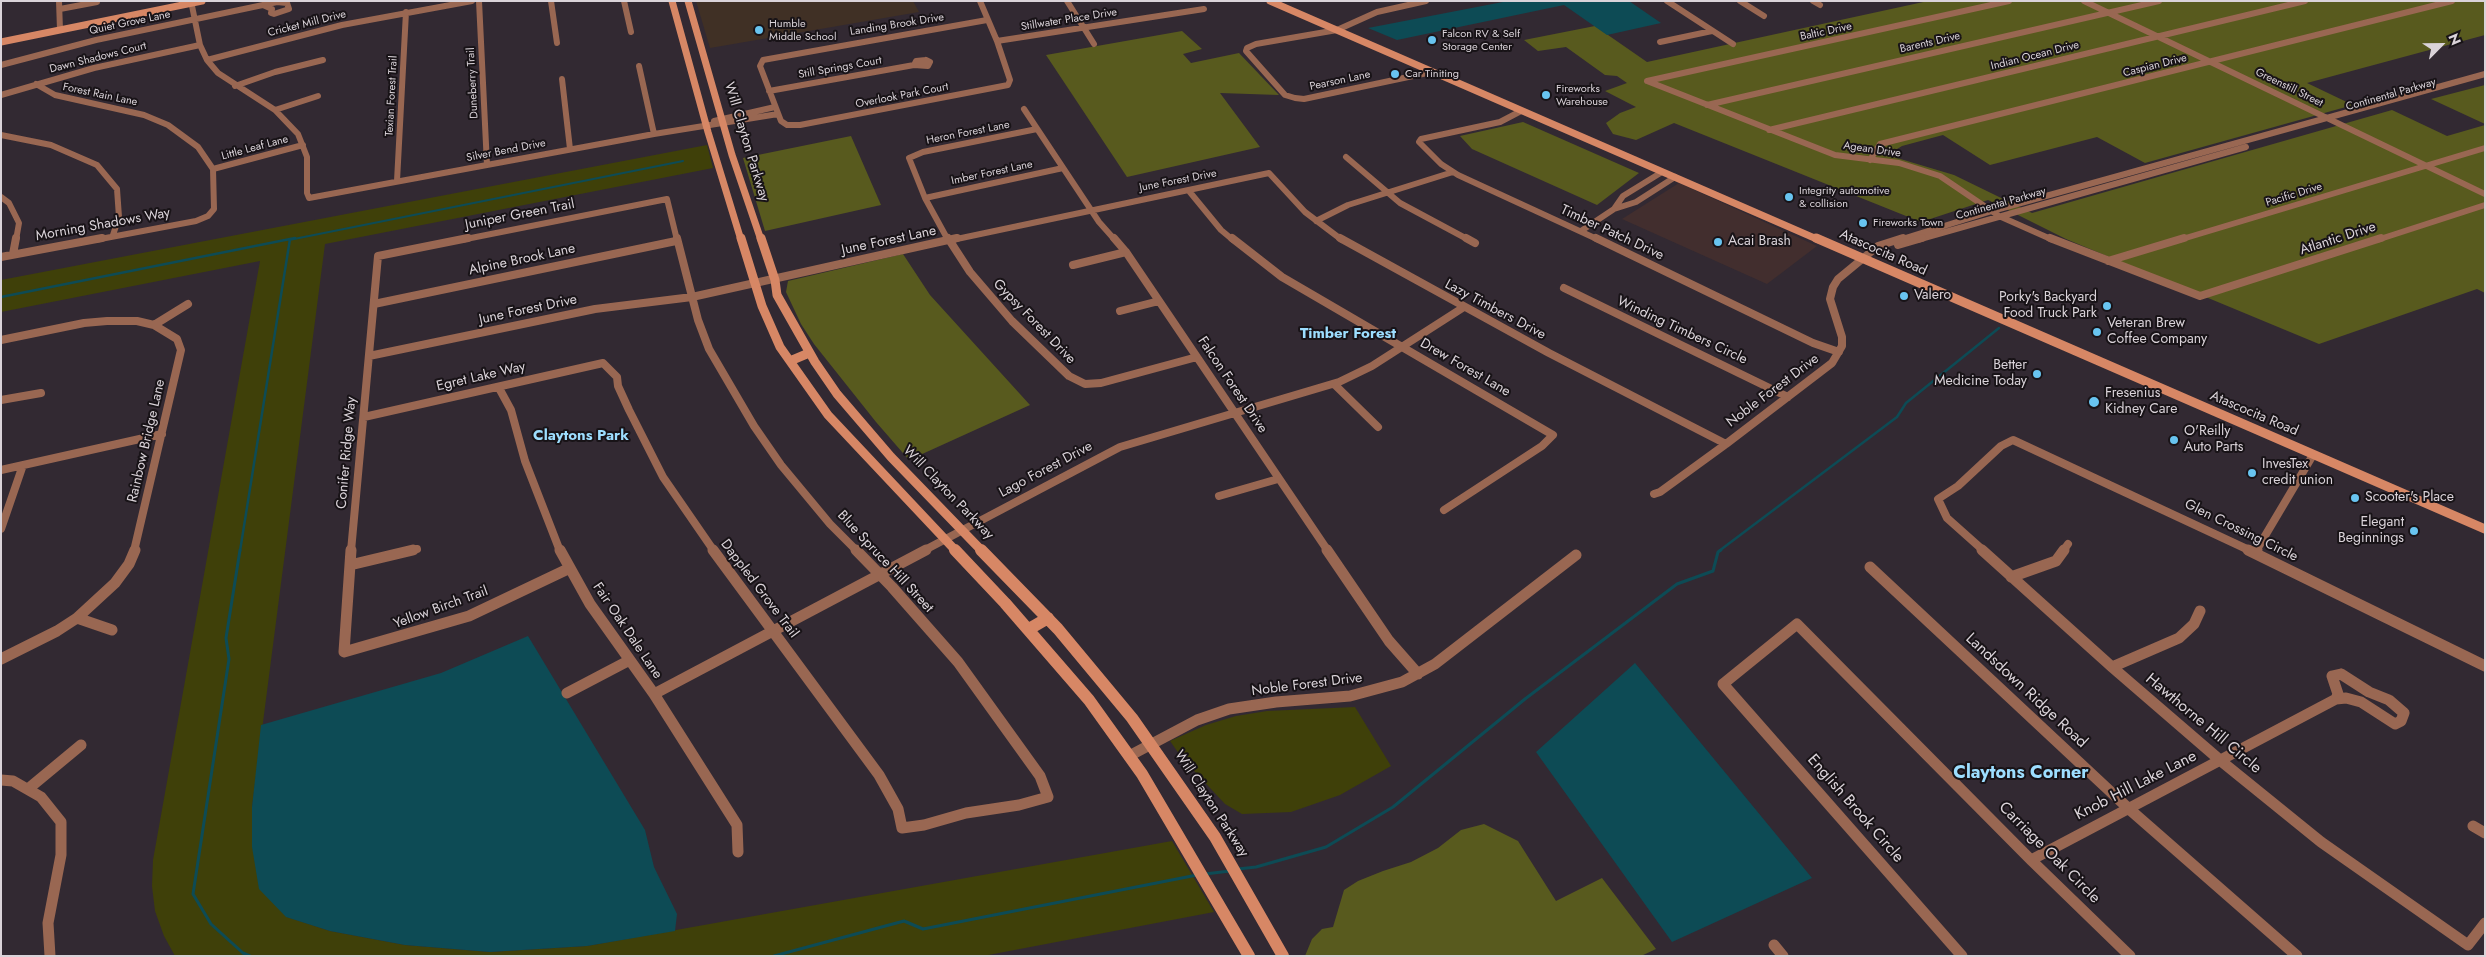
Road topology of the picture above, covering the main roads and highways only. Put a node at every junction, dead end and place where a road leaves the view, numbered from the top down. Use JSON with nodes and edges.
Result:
{"nodes":[{"id":1,"x":177,"y":1,"type":"edge"},
{"id":2,"x":202,"y":1,"type":"edge"},
{"id":3,"x":672,"y":1,"type":"edge"},
{"id":4,"x":688,"y":1,"type":"edge"},
{"id":5,"x":1270,"y":1,"type":"edge"},
{"id":6,"x":191,"y":2,"type":"edge"},
{"id":7,"x":692,"y":14,"type":"junction"},
{"id":8,"x":677,"y":17,"type":"junction"},
{"id":9,"x":60,"y":27,"type":"junction"},
{"id":10,"x":1,"y":36,"type":"edge"},
{"id":11,"x":1,"y":42,"type":"edge"},
{"id":12,"x":706,"y":66,"type":"junction"},
{"id":13,"x":692,"y":68,"type":"junction"},
{"id":14,"x":749,"y":207,"type":"junction"},
{"id":15,"x":733,"y":211,"type":"junction"},
{"id":16,"x":809,"y":353,"type":"junction"},
{"id":17,"x":790,"y":361,"type":"junction"},
{"id":18,"x":879,"y":443,"type":"junction"},
{"id":19,"x":863,"y":452,"type":"junction"},
{"id":20,"x":2485,"y":529,"type":"edge"},
{"id":21,"x":1048,"y":618,"type":"junction"},
{"id":22,"x":1029,"y":629,"type":"junction"},
{"id":23,"x":1250,"y":956,"type":"edge"},
{"id":24,"x":1283,"y":956,"type":"edge"}],
"edges":[{"from":1,"to":9,"type":"main road"},
{"from":2,"to":6,"type":"main road"},
{"from":3,"to":8,"type":"main road"},
{"from":4,"to":7,"type":"main road","name":"Will Clayton Parkway"},
{"from":5,"to":20,"type":"main road","name":"Atascocita Road"},
{"from":6,"to":9,"type":"main road"},
{"from":7,"to":8,"type":"main road"},
{"from":7,"to":12,"type":"main road","name":"Will Clayton Parkway"},
{"from":8,"to":13,"type":"main road"},
{"from":9,"to":10,"type":"main road"},
{"from":9,"to":11,"type":"main road"},
{"from":12,"to":13,"type":"main road"},
{"from":12,"to":14,"type":"main road","name":"Will Clayton Parkway"},
{"from":13,"to":15,"type":"main road"},
{"from":14,"to":15,"type":"main road"},
{"from":14,"to":16,"type":"main road","name":"Will Clayton Parkway"},
{"from":15,"to":17,"type":"main road"},
{"from":16,"to":17,"type":"main road"},
{"from":16,"to":18,"type":"main road","name":"Will Clayton Parkway"},
{"from":17,"to":19,"type":"main road"},
{"from":18,"to":19,"type":"main road"},
{"from":18,"to":21,"type":"main road","name":"Will Clayton Parkway"},
{"from":19,"to":22,"type":"main road"},
{"from":21,"to":22,"type":"main road"},
{"from":21,"to":24,"type":"main road","name":"Will Clayton Parkway"},
{"from":22,"to":23,"type":"main road"}]}
